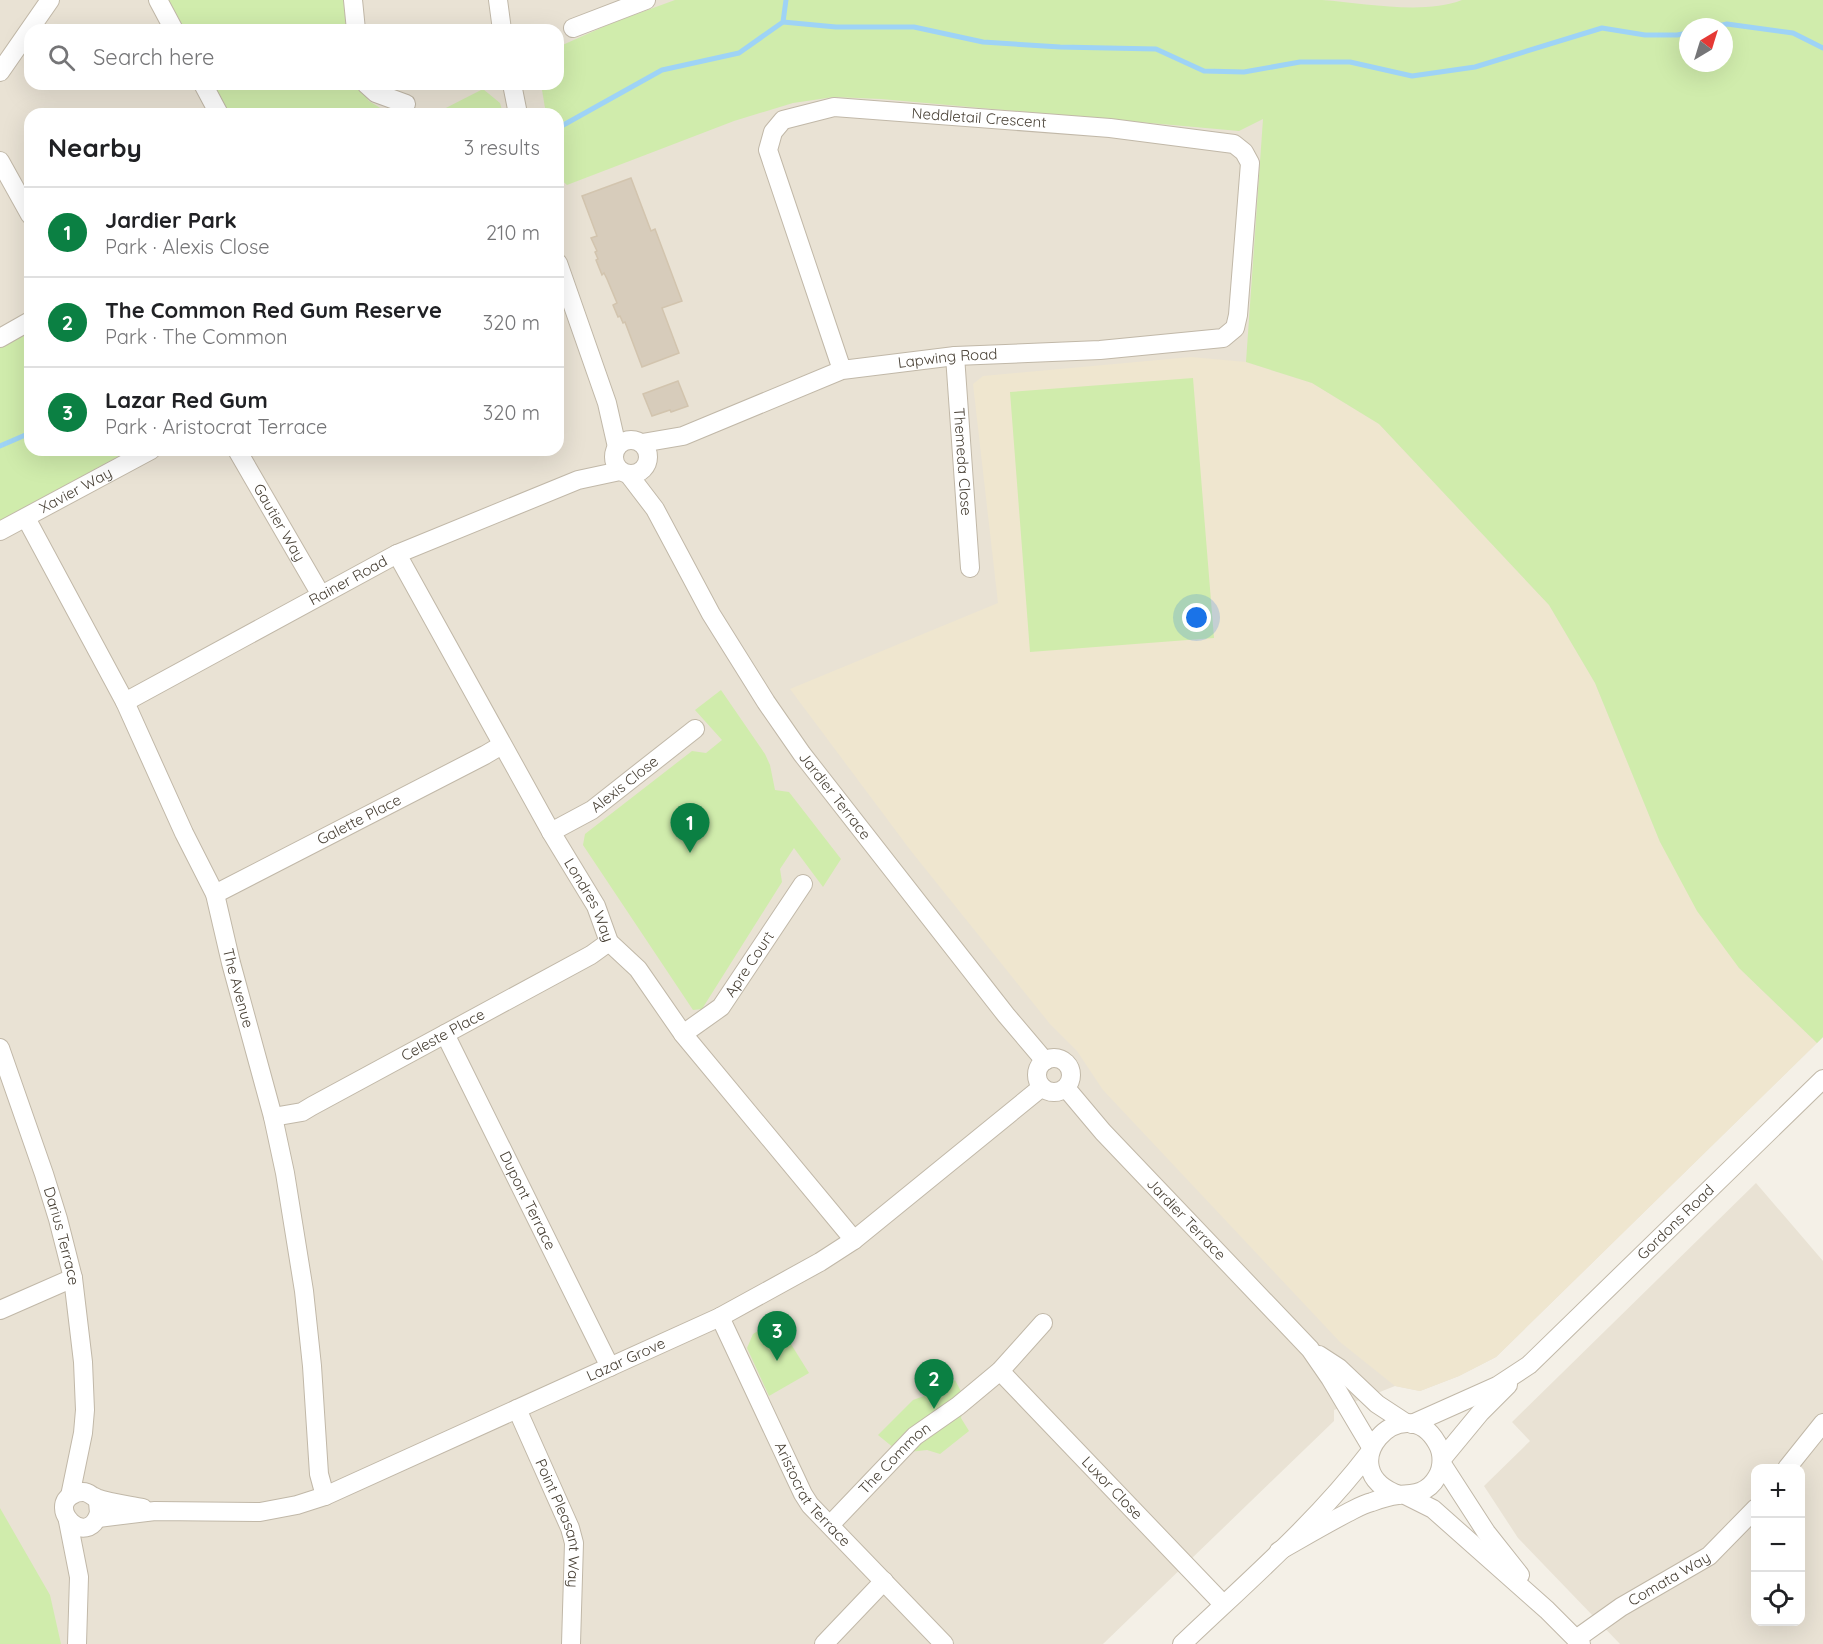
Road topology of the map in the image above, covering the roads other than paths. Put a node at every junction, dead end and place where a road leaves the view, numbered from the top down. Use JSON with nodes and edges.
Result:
{"nodes":[{"id":1,"x":50,"y":0,"type":"edge"},
{"id":2,"x":158,"y":0,"type":"edge"},
{"id":3,"x":353,"y":0,"type":"edge"},
{"id":4,"x":498,"y":0,"type":"edge"},
{"id":5,"x":646,"y":0,"type":"edge"},
{"id":6,"x":33,"y":24,"type":"edge"},
{"id":7,"x":171,"y":24,"type":"edge"},
{"id":8,"x":355,"y":24,"type":"edge"},
{"id":9,"x":501,"y":24,"type":"edge"},
{"id":10,"x":573,"y":27,"type":"dead end"},
{"id":11,"x":24,"y":37,"type":"edge"},
{"id":12,"x":0,"y":72,"type":"edge"},
{"id":13,"x":206,"y":90,"type":"edge"},
{"id":14,"x":373,"y":90,"type":"edge"},
{"id":15,"x":513,"y":90,"type":"edge"},
{"id":16,"x":406,"y":104,"type":"dead end"},
{"id":17,"x":216,"y":108,"type":"edge"},
{"id":18,"x":517,"y":108,"type":"edge"},
{"id":19,"x":0,"y":161,"type":"edge"},
{"id":20,"x":24,"y":204,"type":"edge"},
{"id":21,"x":564,"y":280,"type":"edge"},
{"id":22,"x":24,"y":324,"type":"edge"},
{"id":23,"x":0,"y":338,"type":"edge"},
{"id":24,"x":1223,"y":338,"type":"joint"},
{"id":25,"x":955,"y":356,"type":"junction"},
{"id":26,"x":842,"y":370,"type":"junction"},
{"id":27,"x":607,"y":404,"type":"junction"},
{"id":28,"x":683,"y":436,"type":"junction"},
{"id":29,"x":639,"y":442,"type":"junction"},
{"id":30,"x":140,"y":456,"type":"edge"},
{"id":31,"x":240,"y":456,"type":"edge"},
{"id":32,"x":629,"y":462,"type":"junction"},
{"id":33,"x":26,"y":518,"type":"junction"},
{"id":34,"x":0,"y":531,"type":"edge"},
{"id":35,"x":397,"y":554,"type":"junction"},
{"id":36,"x":970,"y":568,"type":"dead end"},
{"id":37,"x":321,"y":595,"type":"junction"},
{"id":38,"x":125,"y":702,"type":"junction"},
{"id":39,"x":695,"y":729,"type":"dead end"},
{"id":40,"x":502,"y":745,"type":"junction"},
{"id":41,"x":551,"y":832,"type":"junction"},
{"id":42,"x":803,"y":884,"type":"dead end"},
{"id":43,"x":215,"y":894,"type":"junction"},
{"id":44,"x":609,"y":942,"type":"junction"},
{"id":45,"x":445,"y":1034,"type":"junction"},
{"id":46,"x":683,"y":1034,"type":"junction"},
{"id":47,"x":0,"y":1048,"type":"edge"},
{"id":48,"x":1045,"y":1061,"type":"junction"},
{"id":49,"x":1823,"y":1079,"type":"edge"},
{"id":50,"x":1042,"y":1087,"type":"junction"},
{"id":51,"x":1066,"y":1088,"type":"junction"},
{"id":52,"x":273,"y":1117,"type":"junction"},
{"id":53,"x":854,"y":1240,"type":"junction"},
{"id":54,"x":72,"y":1278,"type":"junction"},
{"id":55,"x":0,"y":1310,"type":"edge"},
{"id":56,"x":720,"y":1317,"type":"junction"},
{"id":57,"x":1043,"y":1323,"type":"dead end"},
{"id":58,"x":1310,"y":1349,"type":"junction"},
{"id":59,"x":1528,"y":1365,"type":"junction"},
{"id":60,"x":610,"y":1367,"type":"junction"},
{"id":61,"x":1000,"y":1371,"type":"junction"},
{"id":62,"x":517,"y":1409,"type":"junction"},
{"id":63,"x":1409,"y":1423,"type":"junction"},
{"id":64,"x":1823,"y":1423,"type":"edge"},
{"id":65,"x":83,"y":1433,"type":"junction"},
{"id":66,"x":1371,"y":1449,"type":"junction"},
{"id":67,"x":1442,"y":1462,"type":"junction"},
{"id":68,"x":1790,"y":1464,"type":"edge"},
{"id":69,"x":70,"y":1496,"type":"junction"},
{"id":70,"x":94,"y":1496,"type":"junction"},
{"id":71,"x":325,"y":1496,"type":"junction"},
{"id":72,"x":1403,"y":1496,"type":"junction"},
{"id":73,"x":155,"y":1511,"type":"junction"},
{"id":74,"x":1751,"y":1512,"type":"edge"},
{"id":75,"x":68,"y":1521,"type":"junction"},
{"id":76,"x":95,"y":1521,"type":"junction"},
{"id":77,"x":830,"y":1526,"type":"junction"},
{"id":78,"x":1279,"y":1551,"type":"junction"},
{"id":79,"x":79,"y":1576,"type":"junction"},
{"id":80,"x":884,"y":1581,"type":"junction"},
{"id":81,"x":1223,"y":1604,"type":"junction"},
{"id":82,"x":1547,"y":1610,"type":"junction"},
{"id":83,"x":1578,"y":1642,"type":"edge"},
{"id":84,"x":78,"y":1644,"type":"edge"},
{"id":85,"x":571,"y":1644,"type":"edge"},
{"id":86,"x":824,"y":1644,"type":"edge"},
{"id":87,"x":944,"y":1644,"type":"edge"},
{"id":88,"x":1182,"y":1644,"type":"edge"}],
"edges":[{"from":1,"to":6,"type":"street"},
{"from":2,"to":7,"type":"street"},
{"from":3,"to":8,"type":"street"},
{"from":4,"to":9,"type":"street"},
{"from":5,"to":10,"type":"street"},
{"from":11,"to":12,"type":"street"},
{"from":13,"to":17,"type":"street"},
{"from":14,"to":16,"type":"street"},
{"from":15,"to":18,"type":"street"},
{"from":19,"to":20,"type":"street"},
{"from":21,"to":27,"type":"street","name":"Jardier Terrace"},
{"from":22,"to":23,"type":"street"},
{"from":24,"to":25,"type":"street","name":"Lapwing Road"},
{"from":24,"to":26,"type":"street","name":"Neddletail Crescent"},
{"from":25,"to":26,"type":"street","name":"Lapwing Road"},
{"from":25,"to":36,"type":"street","name":"Themeda Close"},
{"from":26,"to":28,"type":"street","name":"Lapwing Road"},
{"from":27,"to":29,"type":"street","name":"Jardier Terrace"},
{"from":27,"to":32,"type":"street","name":"Jardier Terrace"},
{"from":28,"to":29,"type":"street","name":"Lapwing Road"},
{"from":28,"to":32,"type":"street","name":"Lapwing Road"},
{"from":29,"to":32,"type":"street","name":"Jardier Terrace"},
{"from":29,"to":32,"type":"street","name":"Lapwing Road"},
{"from":30,"to":33,"type":"street","name":"Xavier Way"},
{"from":31,"to":37,"type":"street","name":"Gautier Way"},
{"from":32,"to":35,"type":"street","name":"Rainer Road"},
{"from":32,"to":48,"type":"street","name":"Jardier Terrace"},
{"from":33,"to":34,"type":"street","name":"Xavier Way"},
{"from":33,"to":38,"type":"street","name":"The Avenue"},
{"from":35,"to":37,"type":"street","name":"Rainer Road"},
{"from":35,"to":40,"type":"street","name":"Londres Way"},
{"from":37,"to":38,"type":"street","name":"Rainer Road"},
{"from":38,"to":43,"type":"street","name":"The Avenue"},
{"from":39,"to":41,"type":"street","name":"Alexis Close"},
{"from":40,"to":41,"type":"street","name":"Londres Way"},
{"from":40,"to":43,"type":"street","name":"Galette Place"},
{"from":41,"to":44,"type":"street","name":"Londres Way"},
{"from":42,"to":46,"type":"street","name":"Apre Court"},
{"from":43,"to":52,"type":"street","name":"The Avenue"},
{"from":44,"to":45,"type":"street","name":"Celeste Place"},
{"from":44,"to":46,"type":"street","name":"Londres Way"},
{"from":45,"to":52,"type":"street","name":"Celeste Place"},
{"from":45,"to":60,"type":"street","name":"Dupont Terrace"},
{"from":46,"to":53,"type":"street","name":"Londres Way"},
{"from":47,"to":54,"type":"street","name":"Darius Terrace"},
{"from":48,"to":50,"type":"street"},
{"from":48,"to":51,"type":"street"},
{"from":49,"to":59,"type":"street","name":"Gordons Road"},
{"from":50,"to":51,"type":"street"},
{"from":50,"to":53,"type":"street","name":"Lazar Grove"},
{"from":51,"to":58,"type":"street","name":"Jardier Terrace"},
{"from":52,"to":71,"type":"street","name":"The Avenue"},
{"from":53,"to":56,"type":"street","name":"Lazar Grove"},
{"from":54,"to":55,"type":"street"},
{"from":54,"to":65,"type":"street","name":"Darius Terrace"},
{"from":56,"to":60,"type":"street","name":"Lazar Grove"},
{"from":56,"to":77,"type":"street","name":"Aristocrat Terrace"},
{"from":57,"to":61,"type":"street","name":"The Common"},
{"from":58,"to":63,"type":"street","name":"Jardier Terrace"},
{"from":58,"to":66,"type":"street","name":"Jardier Terrace"},
{"from":59,"to":63,"type":"street","name":"Gordons Road"},
{"from":59,"to":67,"type":"street","name":"Gordons Road"},
{"from":60,"to":62,"type":"street","name":"Lazar Grove"},
{"from":61,"to":77,"type":"street","name":"The Common"},
{"from":61,"to":81,"type":"street","name":"Luxor Close"},
{"from":62,"to":71,"type":"street","name":"Lazar Grove"},
{"from":62,"to":85,"type":"street","name":"Point Pleasant Way"},
{"from":63,"to":66,"type":"street"},
{"from":63,"to":67,"type":"street"},
{"from":64,"to":68,"type":"street"},
{"from":65,"to":69,"type":"street","name":"Darius Terrace"},
{"from":65,"to":70,"type":"street","name":"Darius Terrace"},
{"from":66,"to":72,"type":"street"},
{"from":66,"to":78,"type":"street"},
{"from":67,"to":72,"type":"street"},
{"from":67,"to":82,"type":"street"},
{"from":69,"to":70,"type":"street"},
{"from":69,"to":75,"type":"street"},
{"from":70,"to":73,"type":"street","name":"Lazar Grove"},
{"from":70,"to":76,"type":"street"},
{"from":71,"to":73,"type":"street","name":"Lazar Grove"},
{"from":72,"to":78,"type":"street"},
{"from":72,"to":82,"type":"street"},
{"from":73,"to":76,"type":"street","name":"Lazar Grove"},
{"from":74,"to":83,"type":"street","name":"Comata Way"},
{"from":75,"to":76,"type":"street"},
{"from":75,"to":79,"type":"street"},
{"from":76,"to":79,"type":"street"},
{"from":77,"to":80,"type":"street","name":"Aristocrat Terrace"},
{"from":78,"to":81,"type":"street"},
{"from":79,"to":84,"type":"street"},
{"from":80,"to":86,"type":"street"},
{"from":80,"to":87,"type":"street","name":"Aristocrat Terrace"},
{"from":81,"to":88,"type":"street"},
{"from":82,"to":83,"type":"street"}]}
